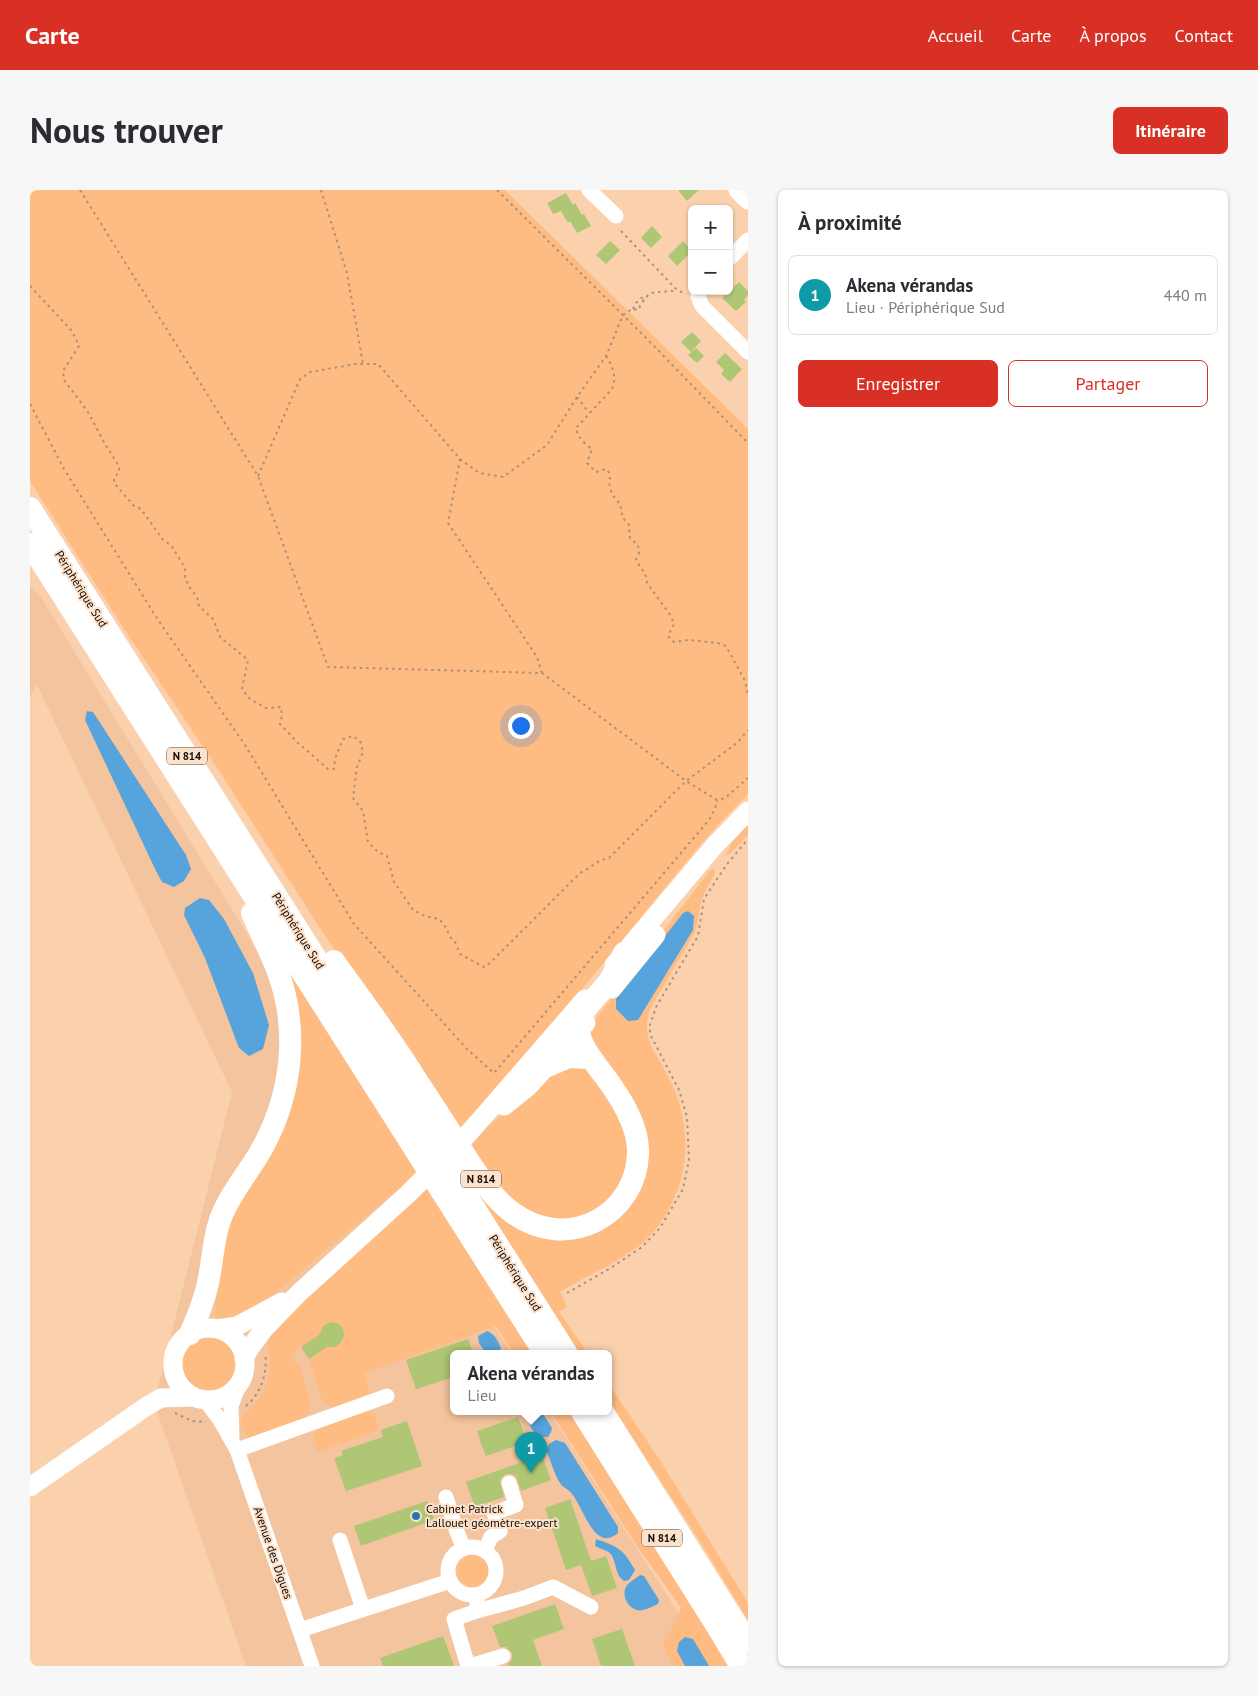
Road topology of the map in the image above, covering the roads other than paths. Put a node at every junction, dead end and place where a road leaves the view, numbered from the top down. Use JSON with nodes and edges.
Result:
{"nodes":[{"id":1,"x":589,"y":190,"type":"edge"},
{"id":2,"x":738,"y":190,"type":"edge"},
{"id":3,"x":748,"y":200,"type":"edge"},
{"id":4,"x":616,"y":216,"type":"dead end"},
{"id":5,"x":748,"y":240,"type":"edge"},
{"id":6,"x":733,"y":255,"type":"edge"},
{"id":7,"x":697,"y":295,"type":"edge"},
{"id":8,"x":748,"y":352,"type":"edge"},
{"id":9,"x":30,"y":508,"type":"edge"},
{"id":10,"x":30,"y":544,"type":"edge"},
{"id":11,"x":748,"y":811,"type":"edge"},
{"id":12,"x":748,"y":816,"type":"edge"},
{"id":13,"x":229,"y":856,"type":"junction"},
{"id":14,"x":290,"y":918,"type":"junction"},
{"id":15,"x":624,"y":953,"type":"junction"},
{"id":16,"x":578,"y":1031,"type":"junction"},
{"id":17,"x":590,"y":1058,"type":"junction"},
{"id":18,"x":548,"y":1066,"type":"junction"},
{"id":19,"x":469,"y":1133,"type":"junction"},
{"id":20,"x":299,"y":1293,"type":"junction"},
{"id":21,"x":218,"y":1329,"type":"junction"},
{"id":22,"x":190,"y":1334,"type":"junction"},
{"id":23,"x":542,"y":1350,"type":"edge"},
{"id":24,"x":564,"y":1350,"type":"edge"},
{"id":25,"x":244,"y":1359,"type":"junction"},
{"id":26,"x":173,"y":1363,"type":"junction"},
{"id":27,"x":240,"y":1382,"type":"junction"},
{"id":28,"x":387,"y":1396,"type":"dead end"},
{"id":29,"x":199,"y":1399,"type":"junction"},
{"id":30,"x":147,"y":1406,"type":"junction"},
{"id":31,"x":584,"y":1415,"type":"edge"},
{"id":32,"x":605,"y":1415,"type":"edge"},
{"id":33,"x":234,"y":1445,"type":"junction"},
{"id":34,"x":508,"y":1483,"type":"dead end"},
{"id":35,"x":30,"y":1487,"type":"edge"},
{"id":36,"x":446,"y":1497,"type":"dead end"},
{"id":37,"x":340,"y":1540,"type":"dead end"},
{"id":38,"x":463,"y":1548,"type":"junction"},
{"id":39,"x":485,"y":1550,"type":"junction"},
{"id":40,"x":450,"y":1581,"type":"junction"},
{"id":41,"x":476,"y":1595,"type":"junction"},
{"id":42,"x":591,"y":1606,"type":"dead end"},
{"id":43,"x":363,"y":1609,"type":"junction"},
{"id":44,"x":477,"y":1611,"type":"junction"},
{"id":45,"x":300,"y":1630,"type":"junction"},
{"id":46,"x":748,"y":1643,"type":"edge"},
{"id":47,"x":503,"y":1656,"type":"dead end"},
{"id":48,"x":312,"y":1666,"type":"edge"},
{"id":49,"x":469,"y":1666,"type":"edge"},
{"id":50,"x":741,"y":1666,"type":"edge"}],
"edges":[{"from":1,"to":4,"type":"street"},
{"from":2,"to":3,"type":"main road"},
{"from":5,"to":6,"type":"street"},
{"from":7,"to":8,"type":"street"},
{"from":9,"to":14,"type":"highway","name":"Périphérique Sud","number":"N 814"},
{"from":10,"to":13,"type":"highway","name":"Périphérique Sud","number":"N 814"},
{"from":11,"to":15,"type":"main road"},
{"from":12,"to":16,"type":"main road"},
{"from":13,"to":22,"type":"highway","number":"N 814"},
{"from":13,"to":23,"type":"highway","name":"Périphérique Sud","number":"N 814"},
{"from":14,"to":17,"type":"highway","number":"N 814"},
{"from":14,"to":24,"type":"highway","name":"Périphérique Sud","number":"N 814"},
{"from":15,"to":16,"type":"highway"},
{"from":15,"to":19,"type":"main road"},
{"from":16,"to":17,"type":"highway"},
{"from":16,"to":18,"type":"main road"},
{"from":17,"to":18,"type":"highway"},
{"from":18,"to":19,"type":"main road"},
{"from":19,"to":20,"type":"main road"},
{"from":20,"to":21,"type":"main road"},
{"from":20,"to":25,"type":"main road"},
{"from":21,"to":22,"type":"main road"},
{"from":21,"to":25,"type":"main road"},
{"from":22,"to":26,"type":"main road"},
{"from":25,"to":27,"type":"main road"},
{"from":26,"to":29,"type":"main road"},
{"from":26,"to":30,"type":"main road"},
{"from":27,"to":29,"type":"main road"},
{"from":27,"to":33,"type":"street"},
{"from":28,"to":33,"type":"street"},
{"from":29,"to":30,"type":"main road"},
{"from":29,"to":33,"type":"street"},
{"from":30,"to":35,"type":"main road"},
{"from":31,"to":50,"type":"highway","number":"N 814"},
{"from":32,"to":46,"type":"highway","number":"N 814"},
{"from":33,"to":45,"type":"street","name":"Avenue des Digues"},
{"from":34,"to":39,"type":"street"},
{"from":36,"to":38,"type":"street"},
{"from":37,"to":43,"type":"street"},
{"from":38,"to":39,"type":"street"},
{"from":38,"to":40,"type":"street"},
{"from":39,"to":41,"type":"street"},
{"from":40,"to":41,"type":"street"},
{"from":40,"to":43,"type":"street"},
{"from":41,"to":44,"type":"street"},
{"from":42,"to":44,"type":"street"},
{"from":43,"to":45,"type":"street"},
{"from":44,"to":49,"type":"street"},
{"from":45,"to":48,"type":"street","name":"Avenue des Digues"},
{"from":47,"to":49,"type":"street"}]}
